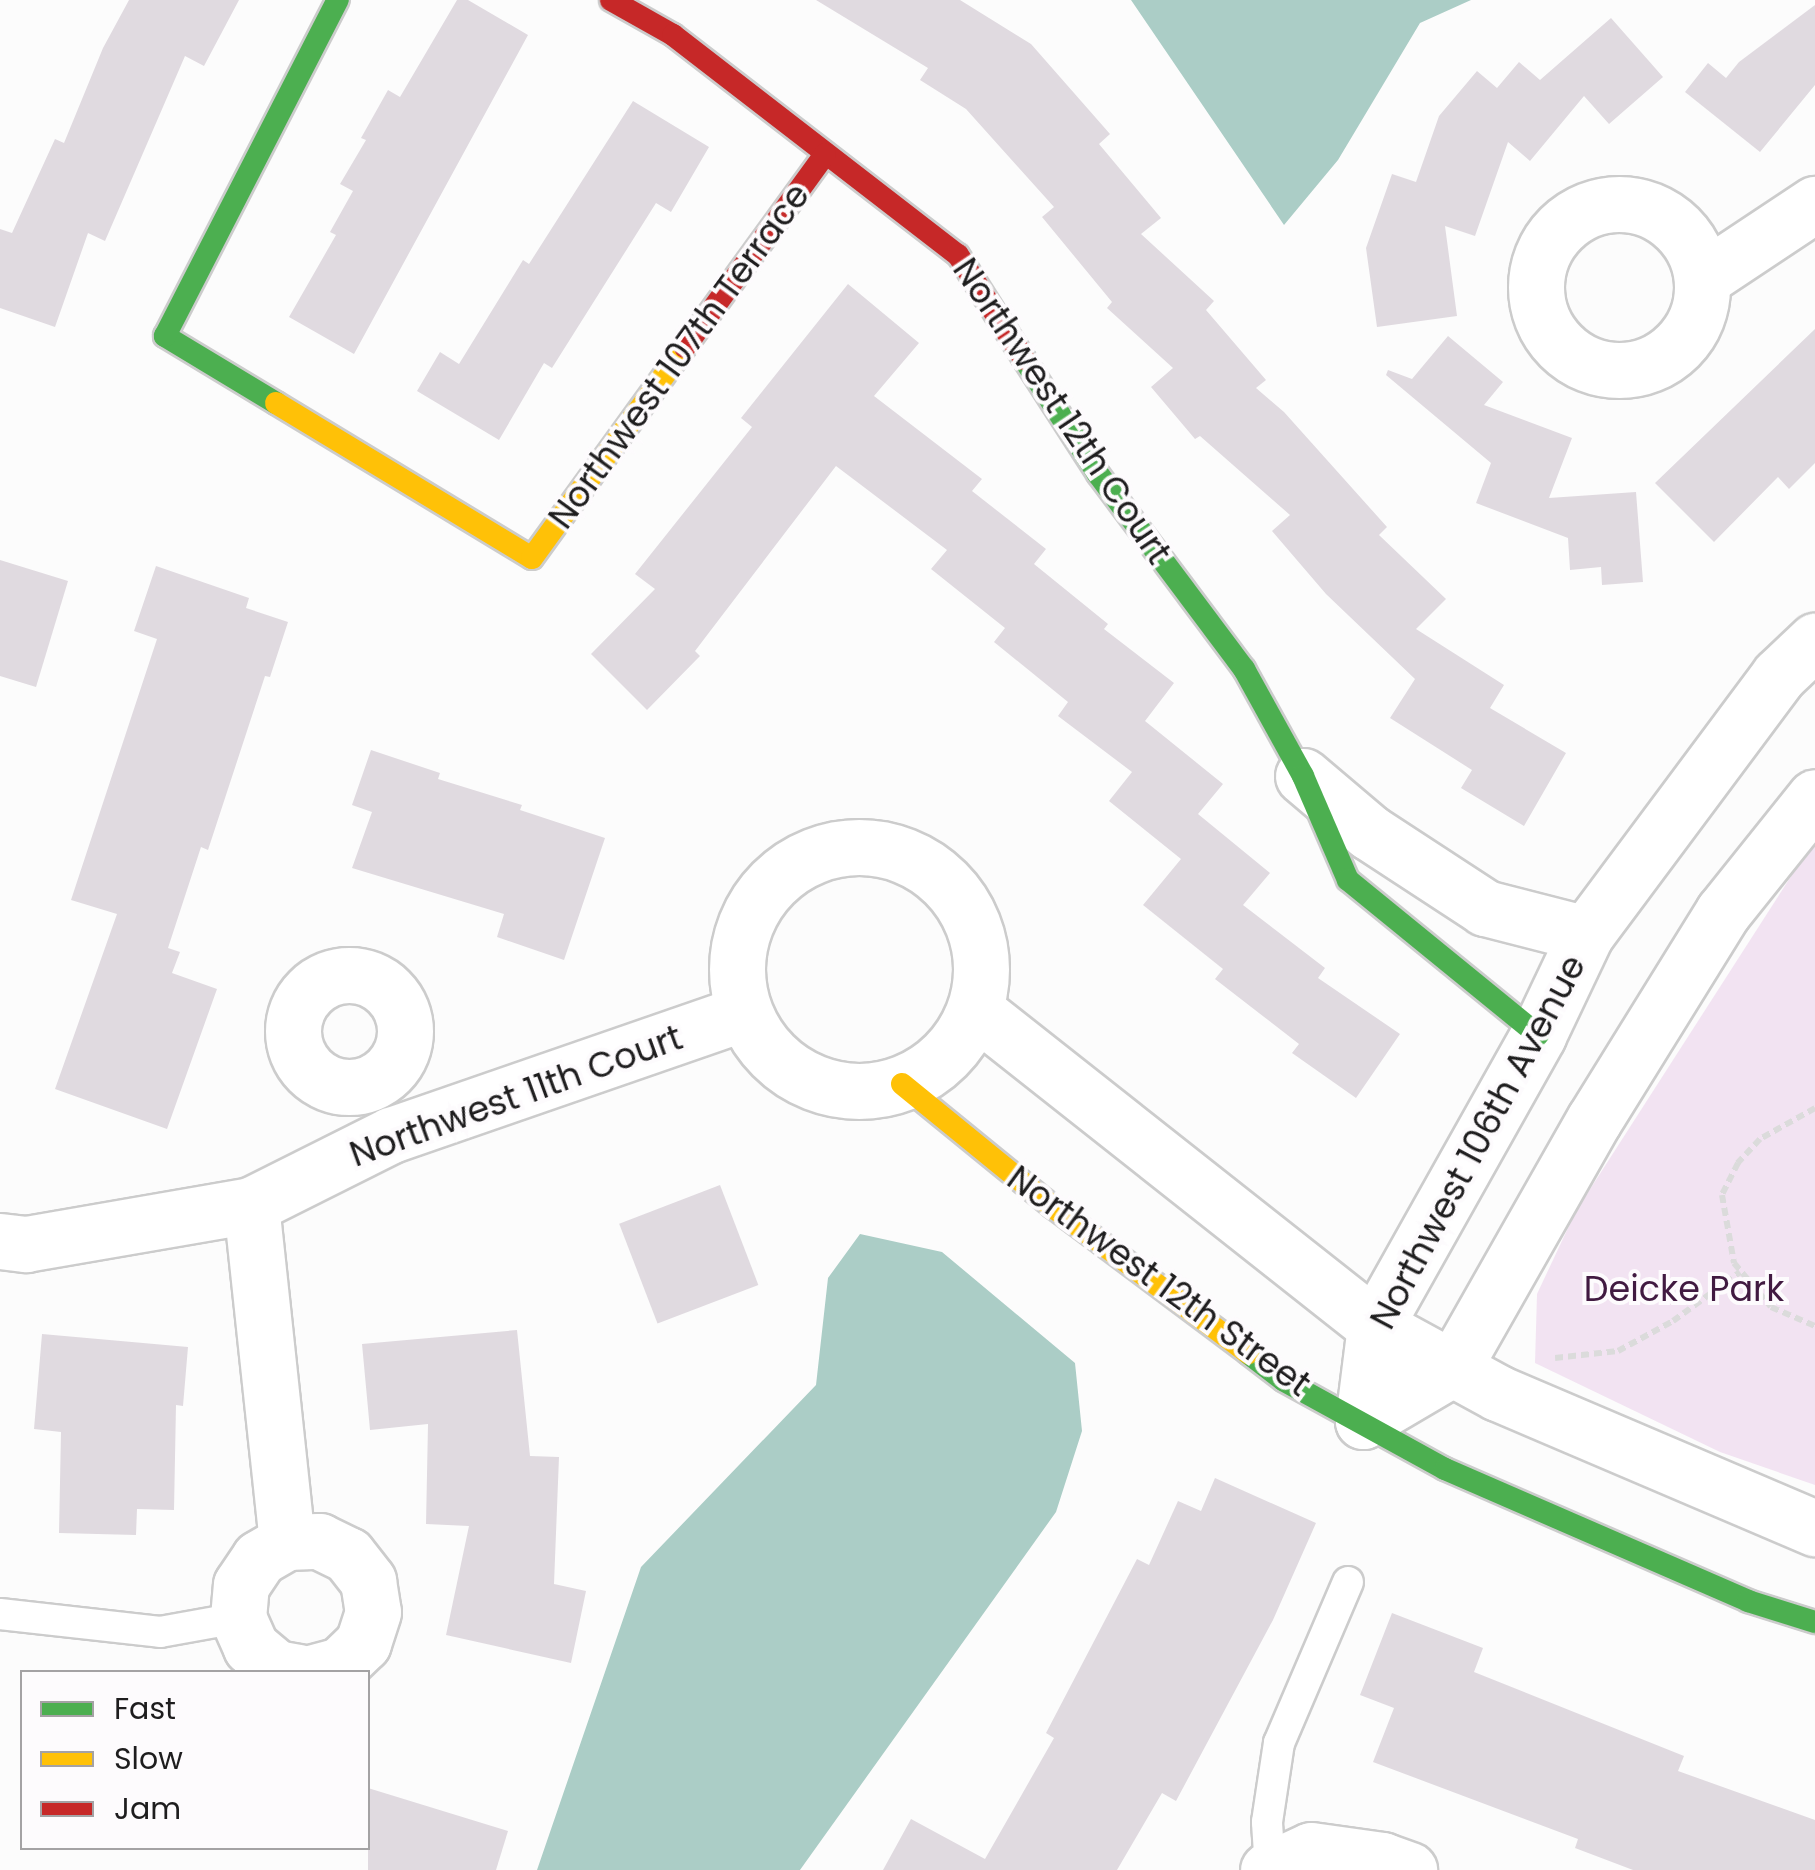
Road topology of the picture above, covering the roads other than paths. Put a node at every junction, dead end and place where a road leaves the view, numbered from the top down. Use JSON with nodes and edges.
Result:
{"nodes":[{"id":1,"x":338,"y":0,"type":"edge"},
{"id":2,"x":612,"y":0,"type":"edge"},
{"id":3,"x":825,"y":154,"type":"junction"},
{"id":4,"x":1815,"y":204,"type":"edge"},
{"id":5,"x":1702,"y":279,"type":"dead end"},
{"id":6,"x":1815,"y":641,"type":"edge"},
{"id":7,"x":1303,"y":776,"type":"junction"},
{"id":8,"x":1815,"y":797,"type":"edge"},
{"id":9,"x":1586,"y":934,"type":"junction"},
{"id":10,"x":975,"y":1010,"type":"junction"},
{"id":11,"x":743,"y":1013,"type":"junction"},
{"id":12,"x":1538,"y":1036,"type":"junction"},
{"id":13,"x":370,"y":1083,"type":"dead end"},
{"id":14,"x":902,"y":1084,"type":"junction"},
{"id":15,"x":390,"y":1135,"type":"junction"},
{"id":16,"x":251,"y":1205,"type":"junction"},
{"id":17,"x":0,"y":1241,"type":"edge"},
{"id":18,"x":1375,"y":1326,"type":"junction"},
{"id":19,"x":1453,"y":1368,"type":"junction"},
{"id":20,"x":1363,"y":1421,"type":"junction"},
{"id":21,"x":1815,"y":1528,"type":"edge"},
{"id":22,"x":287,"y":1542,"type":"junction"},
{"id":23,"x":1348,"y":1582,"type":"dead end"},
{"id":24,"x":0,"y":1614,"type":"edge"},
{"id":25,"x":238,"y":1618,"type":"junction"},
{"id":26,"x":1815,"y":1622,"type":"edge"},
{"id":27,"x":288,"y":1670,"type":"edge"},
{"id":28,"x":321,"y":1670,"type":"edge"},
{"id":29,"x":1283,"y":1863,"type":"edge"},
{"id":30,"x":1409,"y":1870,"type":"edge"}],
"edges":[{"from":1,"to":3,"type":"street","name":"Northwest 107th Terrace"},
{"from":2,"to":3,"type":"street","name":"Northwest 12th Court"},
{"from":3,"to":7,"type":"street","name":"Northwest 12th Court"},
{"from":4,"to":5,"type":"street"},
{"from":6,"to":9,"type":"street","name":"Northwest 106th Avenue"},
{"from":7,"to":9,"type":"street","name":"Northwest 12th Court"},
{"from":7,"to":12,"type":"street","name":"Northwest 12th Court"},
{"from":8,"to":19,"type":"street"},
{"from":9,"to":12,"type":"street","name":"Northwest 106th Avenue"},
{"from":10,"to":11,"type":"street"},
{"from":10,"to":14,"type":"street"},
{"from":10,"to":18,"type":"street"},
{"from":11,"to":14,"type":"street"},
{"from":11,"to":15,"type":"street","name":"Northwest 11th Court"},
{"from":12,"to":18,"type":"street","name":"Northwest 106th Avenue"},
{"from":13,"to":15,"type":"street"},
{"from":14,"to":20,"type":"street","name":"Northwest 12th Street"},
{"from":15,"to":16,"type":"street","name":"Northwest 11th Court"},
{"from":16,"to":17,"type":"street","name":"Northwest 11th Court"},
{"from":16,"to":22,"type":"street"},
{"from":18,"to":19,"type":"street"},
{"from":18,"to":20,"type":"street","name":"Northwest 106th Avenue"},
{"from":19,"to":20,"type":"street"},
{"from":19,"to":21,"type":"street"},
{"from":20,"to":26,"type":"street","name":"Northwest 12th Street"},
{"from":22,"to":25,"type":"street"},
{"from":22,"to":28,"type":"street"},
{"from":23,"to":29,"type":"lane"},
{"from":24,"to":25,"type":"lane"},
{"from":25,"to":27,"type":"street"},
{"from":29,"to":30,"type":"street"}]}
